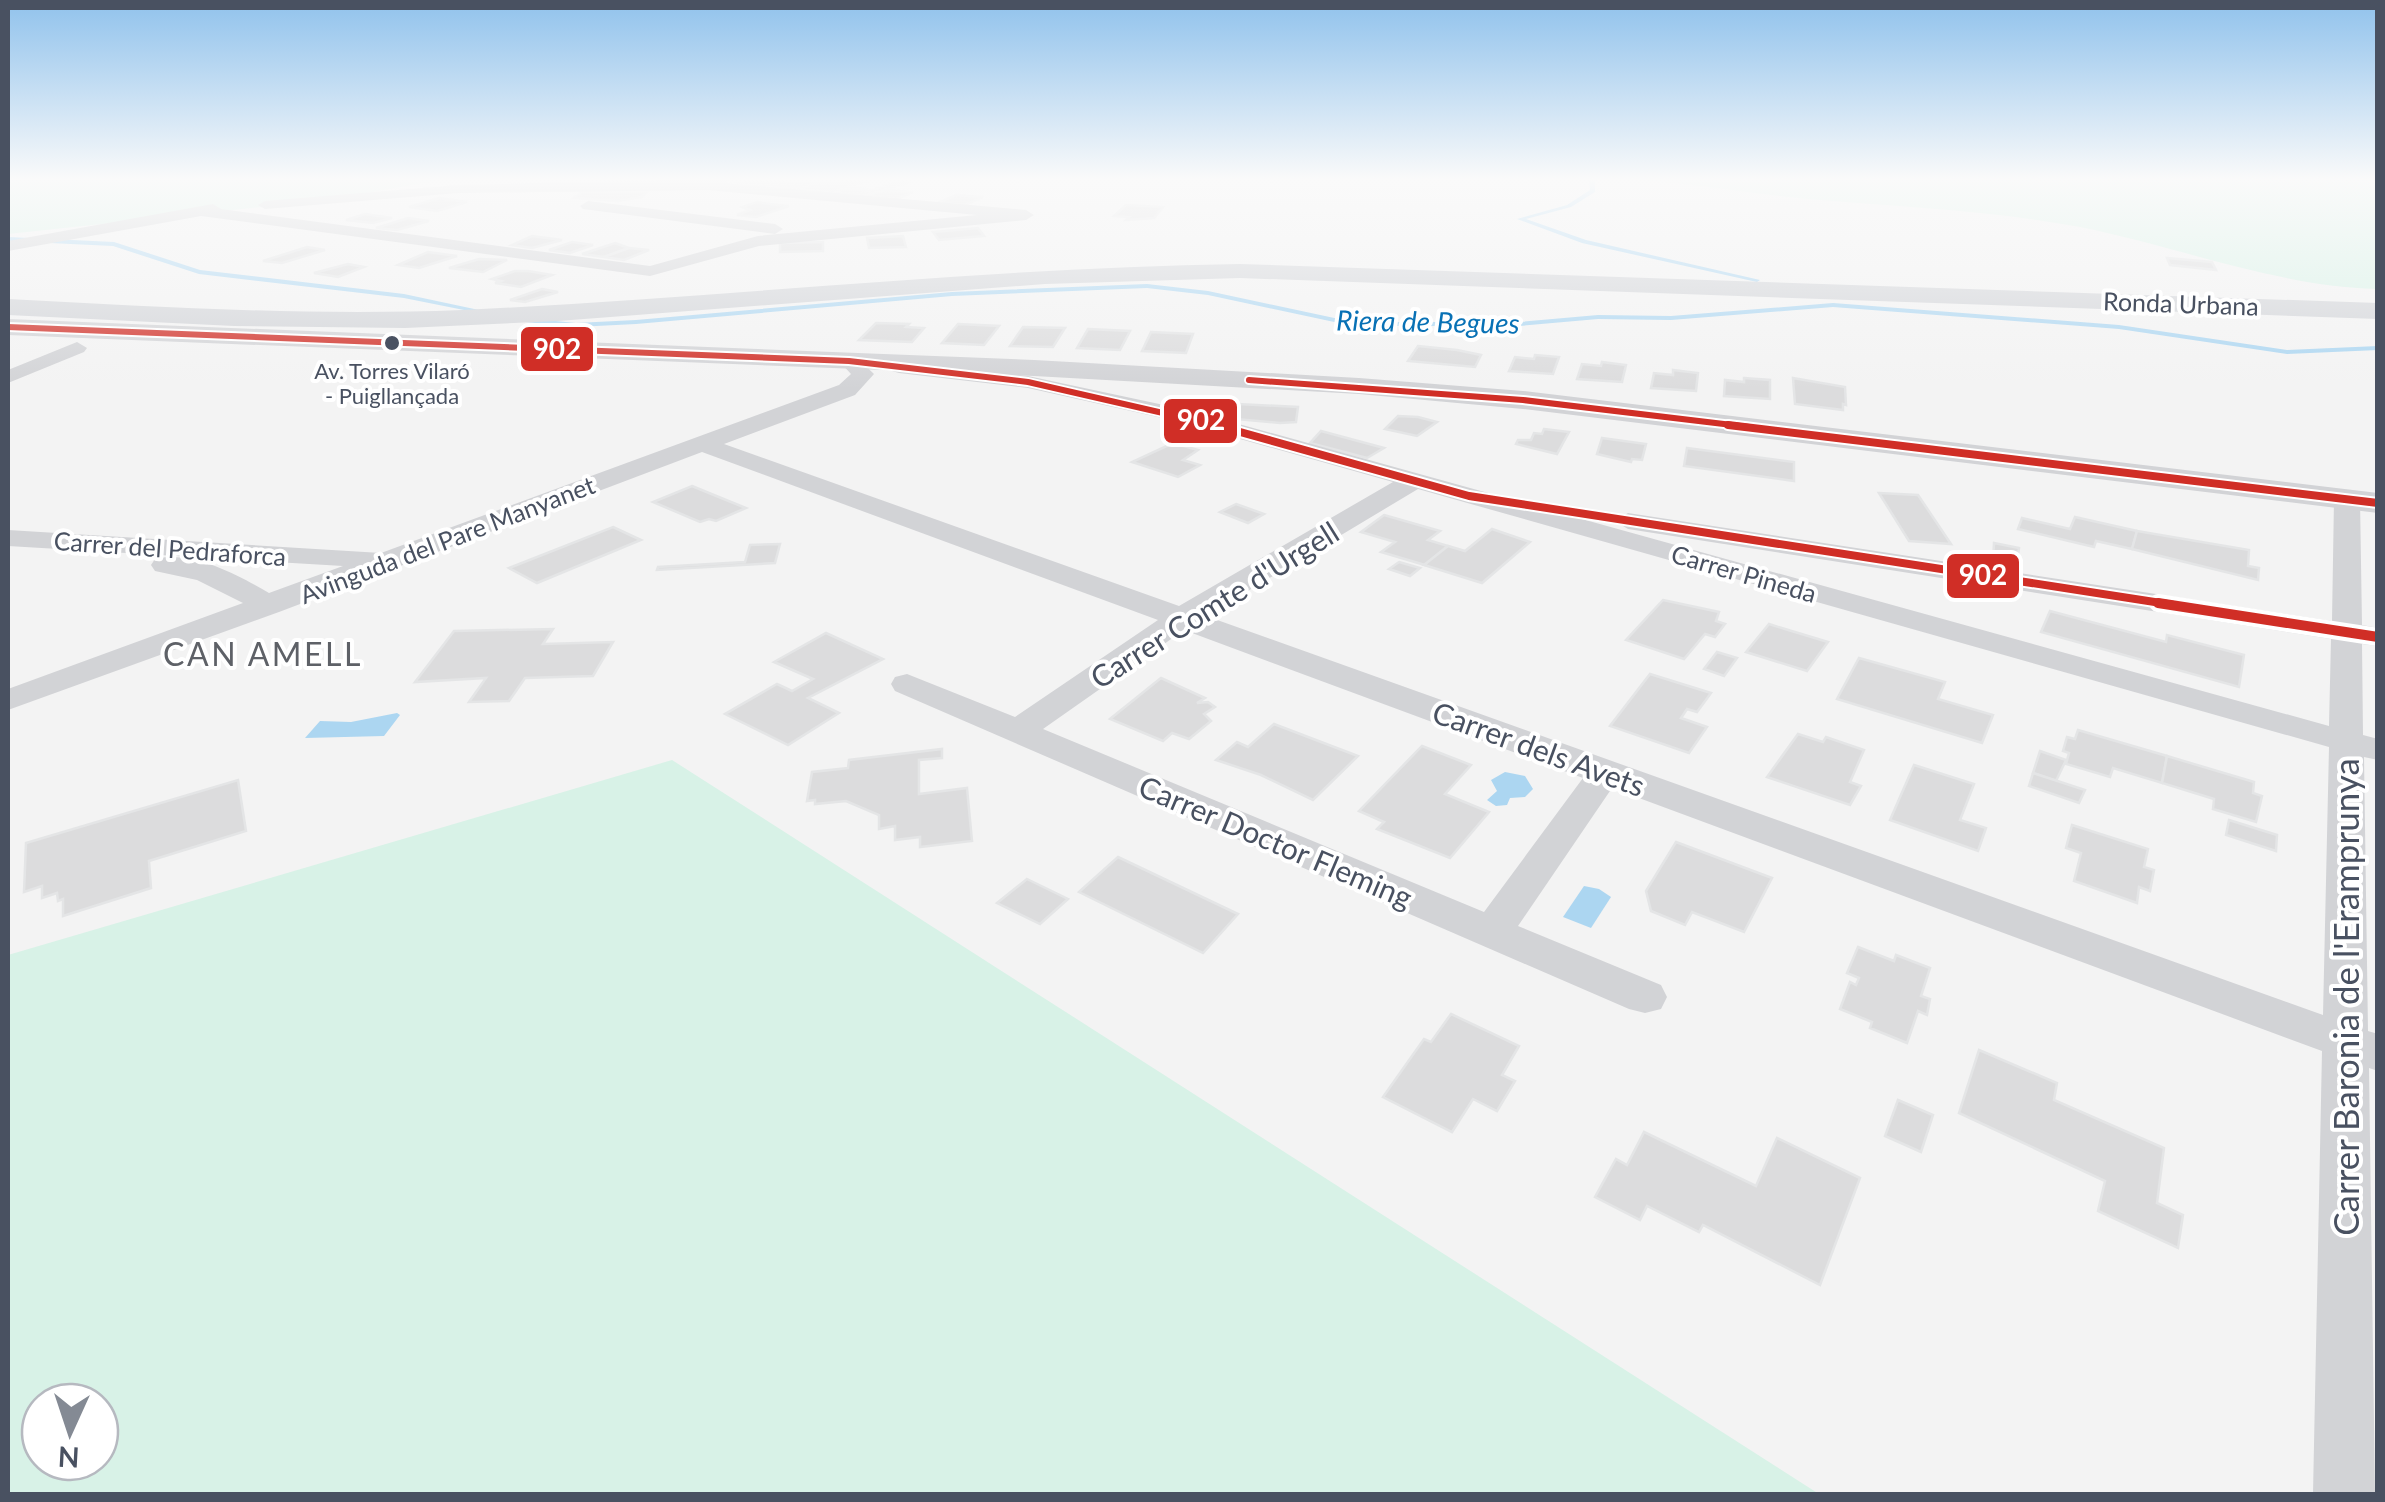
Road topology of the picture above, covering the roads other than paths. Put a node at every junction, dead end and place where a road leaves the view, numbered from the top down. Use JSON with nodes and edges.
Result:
{"nodes":[{"id":1,"x":486,"y":249,"type":"edge"},
{"id":2,"x":729,"y":249,"type":"edge"},
{"id":3,"x":8,"y":307,"type":"edge"},
{"id":4,"x":2378,"y":311,"type":"edge"},
{"id":5,"x":8,"y":327,"type":"edge"},
{"id":6,"x":77,"y":348,"type":"dead end"},
{"id":7,"x":848,"y":376,"type":"junction"},
{"id":8,"x":8,"y":377,"type":"edge"},
{"id":9,"x":700,"y":443,"type":"junction"},
{"id":10,"x":1412,"y":482,"type":"junction"},
{"id":11,"x":1469,"y":496,"type":"junction"},
{"id":12,"x":2347,"y":499,"type":"junction"},
{"id":13,"x":2378,"y":502,"type":"edge"},
{"id":14,"x":8,"y":538,"type":"edge"},
{"id":15,"x":8,"y":554,"type":"edge"},
{"id":16,"x":392,"y":560,"type":"junction"},
{"id":17,"x":270,"y":606,"type":"junction"},
{"id":18,"x":1182,"y":618,"type":"junction"},
{"id":19,"x":2362,"y":635,"type":"edge"},
{"id":20,"x":907,"y":684,"type":"dead end"},
{"id":21,"x":8,"y":700,"type":"edge"},
{"id":22,"x":1018,"y":731,"type":"junction"},
{"id":23,"x":2362,"y":745,"type":"edge"},
{"id":24,"x":1605,"y":772,"type":"junction"},
{"id":25,"x":1491,"y":933,"type":"junction"},
{"id":26,"x":1645,"y":997,"type":"dead end"},
{"id":27,"x":2361,"y":1047,"type":"edge"},
{"id":28,"x":2344,"y":1494,"type":"edge"}],
"edges":[{"from":1,"to":2,"type":"street"},
{"from":3,"to":4,"type":"main road","name":"Ronda Urbana"},
{"from":5,"to":7,"type":"street"},
{"from":6,"to":8,"type":"street"},
{"from":7,"to":9,"type":"street","name":"Avinguda del Pare Manyanet"},
{"from":7,"to":10,"type":"street","name":"Carrer Pineda"},
{"from":7,"to":12,"type":"street"},
{"from":9,"to":16,"type":"street","name":"Avinguda del Pare Manyanet"},
{"from":9,"to":18,"type":"street","name":"Carrer dels Avets"},
{"from":10,"to":11,"type":"street","name":"Carrer Pineda"},
{"from":10,"to":18,"type":"street","name":"Carrer Comte d'Urgell"},
{"from":11,"to":19,"type":"street"},
{"from":11,"to":23,"type":"street","name":"Carrer Pineda"},
{"from":12,"to":13,"type":"street"},
{"from":12,"to":19,"type":"street","name":"Carrer Baronia de l'Eramprunya"},
{"from":14,"to":16,"type":"street","name":"Carrer del Pedraforca"},
{"from":15,"to":17,"type":"street","name":"Carrer del Pedraforca"},
{"from":16,"to":17,"type":"street","name":"Avinguda del Pare Manyanet"},
{"from":17,"to":21,"type":"street","name":"Avinguda del Pare Manyanet"},
{"from":18,"to":22,"type":"street","name":"Carrer Comte d'Urgell"},
{"from":18,"to":24,"type":"street","name":"Carrer dels Avets"},
{"from":19,"to":23,"type":"street","name":"Carrer Baronia de l'Eramprunya"},
{"from":20,"to":22,"type":"street","name":"Carrer Doctor Fleming"},
{"from":22,"to":25,"type":"street","name":"Carrer Doctor Fleming"},
{"from":23,"to":27,"type":"street","name":"Carrer Baronia de l'Eramprunya"},
{"from":24,"to":25,"type":"street"},
{"from":24,"to":27,"type":"street","name":"Carrer dels Avets"},
{"from":25,"to":26,"type":"street","name":"Carrer Doctor Fleming"},
{"from":27,"to":28,"type":"street","name":"Carrer Baronia de l'Eramprunya"}]}
